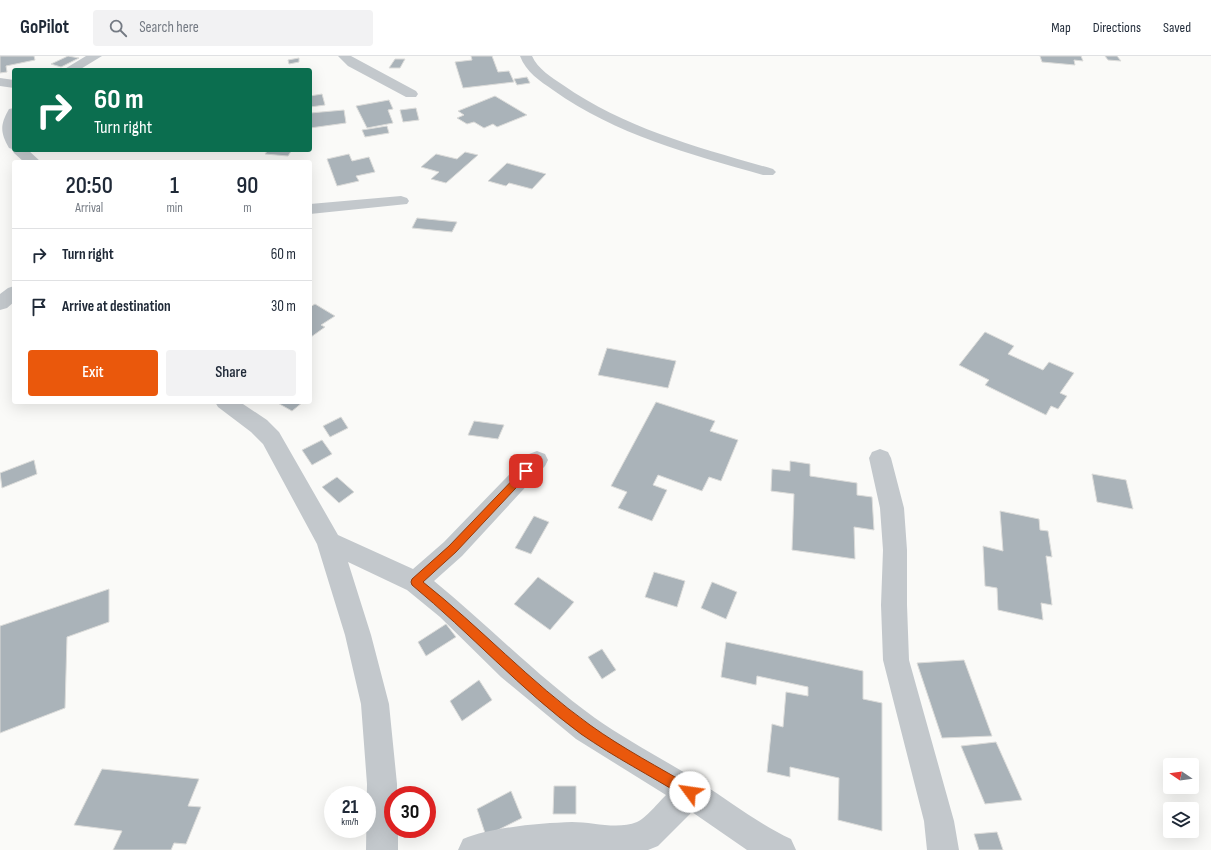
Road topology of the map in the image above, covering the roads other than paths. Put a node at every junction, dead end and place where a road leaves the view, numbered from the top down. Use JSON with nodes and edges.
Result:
{"nodes":[{"id":1,"x":96,"y":56,"type":"edge"},
{"id":2,"x":344,"y":56,"type":"edge"},
{"id":3,"x":526,"y":56,"type":"edge"},
{"id":4,"x":73,"y":68,"type":"edge"},
{"id":5,"x":0,"y":82,"type":"edge"},
{"id":6,"x":12,"y":84,"type":"edge"},
{"id":7,"x":412,"y":94,"type":"dead end"},
{"id":8,"x":12,"y":116,"type":"edge"},
{"id":9,"x":3,"y":132,"type":"edge"},
{"id":10,"x":12,"y":143,"type":"edge"},
{"id":11,"x":22,"y":152,"type":"edge"},
{"id":12,"x":32,"y":160,"type":"edge"},
{"id":13,"x":768,"y":172,"type":"dead end"},
{"id":14,"x":402,"y":201,"type":"dead end"},
{"id":15,"x":312,"y":209,"type":"edge"},
{"id":16,"x":12,"y":294,"type":"edge"},
{"id":17,"x":0,"y":304,"type":"edge"},
{"id":18,"x":228,"y":404,"type":"edge"},
{"id":19,"x":880,"y":458,"type":"dead end"},
{"id":20,"x":537,"y":460,"type":"dead end"},
{"id":21,"x":329,"y":542,"type":"junction"},
{"id":22,"x":416,"y":582,"type":"junction"},
{"id":23,"x":690,"y":792,"type":"junction"},
{"id":24,"x":382,"y":850,"type":"edge"},
{"id":25,"x":474,"y":850,"type":"edge"},
{"id":26,"x":780,"y":850,"type":"edge"},
{"id":27,"x":943,"y":850,"type":"edge"}],
"edges":[{"from":1,"to":4,"type":"street"},
{"from":2,"to":7,"type":"street"},
{"from":3,"to":13,"type":"street"},
{"from":5,"to":6,"type":"street"},
{"from":8,"to":9,"type":"street"},
{"from":9,"to":10,"type":"street"},
{"from":11,"to":12,"type":"street"},
{"from":14,"to":15,"type":"street"},
{"from":16,"to":17,"type":"street"},
{"from":18,"to":21,"type":"street"},
{"from":19,"to":27,"type":"street"},
{"from":20,"to":22,"type":"street"},
{"from":21,"to":22,"type":"street"},
{"from":21,"to":24,"type":"street"},
{"from":22,"to":23,"type":"street"},
{"from":23,"to":25,"type":"street"},
{"from":23,"to":26,"type":"street"}]}
